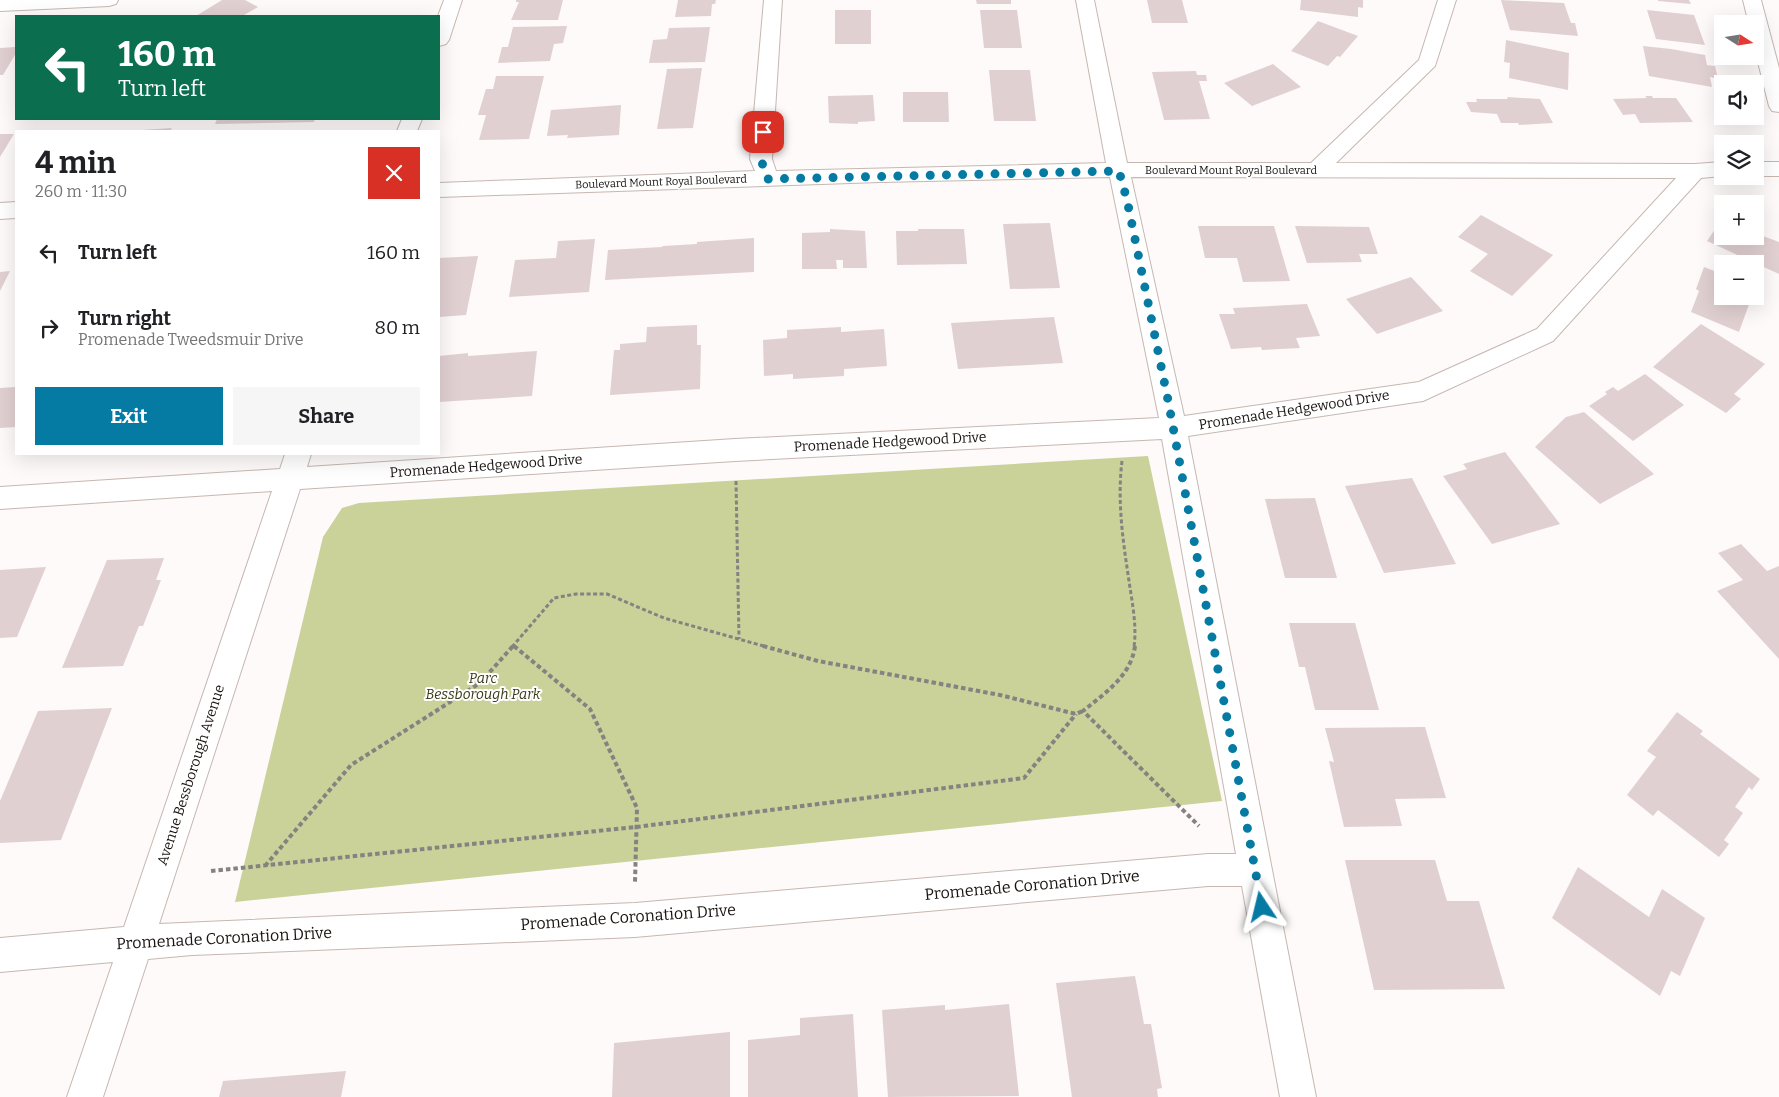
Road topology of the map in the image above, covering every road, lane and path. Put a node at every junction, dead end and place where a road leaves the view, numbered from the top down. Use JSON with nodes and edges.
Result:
{"nodes":[{"id":1,"x":109,"y":0,"type":"edge"},
{"id":2,"x":453,"y":0,"type":"edge"},
{"id":3,"x":772,"y":0,"type":"edge"},
{"id":4,"x":1085,"y":0,"type":"edge"},
{"id":5,"x":1447,"y":0,"type":"edge"},
{"id":6,"x":1752,"y":0,"type":"edge"},
{"id":7,"x":0,"y":5,"type":"edge"},
{"id":8,"x":440,"y":37,"type":"edge"},
{"id":9,"x":1779,"y":106,"type":"edge"},
{"id":10,"x":1317,"y":169,"type":"junction"},
{"id":11,"x":1764,"y":169,"type":"edge"},
{"id":12,"x":1779,"y":169,"type":"edge"},
{"id":13,"x":1714,"y":170,"type":"edge"},
{"id":14,"x":1119,"y":171,"type":"junction"},
{"id":15,"x":1695,"y":171,"type":"junction"},
{"id":16,"x":768,"y":179,"type":"junction"},
{"id":17,"x":440,"y":190,"type":"edge"},
{"id":18,"x":15,"y":210,"type":"edge"},
{"id":19,"x":0,"y":211,"type":"edge"},
{"id":20,"x":1173,"y":428,"type":"junction"},
{"id":21,"x":735,"y":450,"type":"junction"},
{"id":22,"x":1124,"y":453,"type":"dead end"},
{"id":23,"x":294,"y":466,"type":"edge"},
{"id":24,"x":0,"y":498,"type":"edge"},
{"id":25,"x":738,"y":639,"type":"junction"},
{"id":26,"x":513,"y":645,"type":"junction"},
{"id":27,"x":1083,"y":711,"type":"junction"},
{"id":28,"x":1076,"y":714,"type":"junction"},
{"id":29,"x":1199,"y":826,"type":"dead end"},
{"id":30,"x":636,"y":827,"type":"junction"},
{"id":31,"x":265,"y":866,"type":"junction"},
{"id":32,"x":1255,"y":870,"type":"junction"},
{"id":33,"x":211,"y":871,"type":"dead end"},
{"id":34,"x":635,"y":920,"type":"junction"},
{"id":35,"x":136,"y":942,"type":"junction"},
{"id":36,"x":0,"y":955,"type":"edge"},
{"id":37,"x":85,"y":1097,"type":"edge"},
{"id":38,"x":1298,"y":1097,"type":"edge"}],
"edges":[{"from":1,"to":7,"type":"street"},
{"from":2,"to":8,"type":"street"},
{"from":3,"to":16,"type":"street"},
{"from":4,"to":14,"type":"street"},
{"from":5,"to":10,"type":"street"},
{"from":6,"to":9,"type":"street"},
{"from":10,"to":14,"type":"street","name":"Boulevard Mount Royal Boulevard"},
{"from":10,"to":15,"type":"street","name":"Boulevard Mount Royal Boulevard"},
{"from":11,"to":12,"type":"street"},
{"from":13,"to":15,"type":"street","name":"Boulevard Mount Royal Boulevard"},
{"from":14,"to":16,"type":"street","name":"Boulevard Mount Royal Boulevard"},
{"from":14,"to":20,"type":"street"},
{"from":15,"to":20,"type":"street","name":"Promenade Hedgewood Drive"},
{"from":16,"to":17,"type":"street","name":"Boulevard Mount Royal Boulevard"},
{"from":18,"to":19,"type":"street"},
{"from":20,"to":21,"type":"street","name":"Promenade Hedgewood Drive"},
{"from":20,"to":32,"type":"street"},
{"from":21,"to":23,"type":"street","name":"Promenade Hedgewood Drive"},
{"from":21,"to":25,"type":"path"},
{"from":22,"to":27,"type":"path"},
{"from":23,"to":24,"type":"street","name":"Promenade Hedgewood Drive"},
{"from":23,"to":35,"type":"street","name":"Avenue Bessborough Avenue"},
{"from":25,"to":26,"type":"path"},
{"from":25,"to":28,"type":"path"},
{"from":26,"to":30,"type":"path"},
{"from":26,"to":31,"type":"path"},
{"from":27,"to":28,"type":"path"},
{"from":27,"to":29,"type":"path"},
{"from":28,"to":30,"type":"path"},
{"from":30,"to":31,"type":"path"},
{"from":30,"to":34,"type":"path"},
{"from":31,"to":33,"type":"path"},
{"from":32,"to":34,"type":"street","name":"Promenade Coronation Drive"},
{"from":32,"to":38,"type":"street"},
{"from":34,"to":35,"type":"street","name":"Promenade Coronation Drive"},
{"from":35,"to":36,"type":"street","name":"Promenade Coronation Drive"},
{"from":35,"to":37,"type":"street","name":"Avenue Bessborough Avenue"}]}
